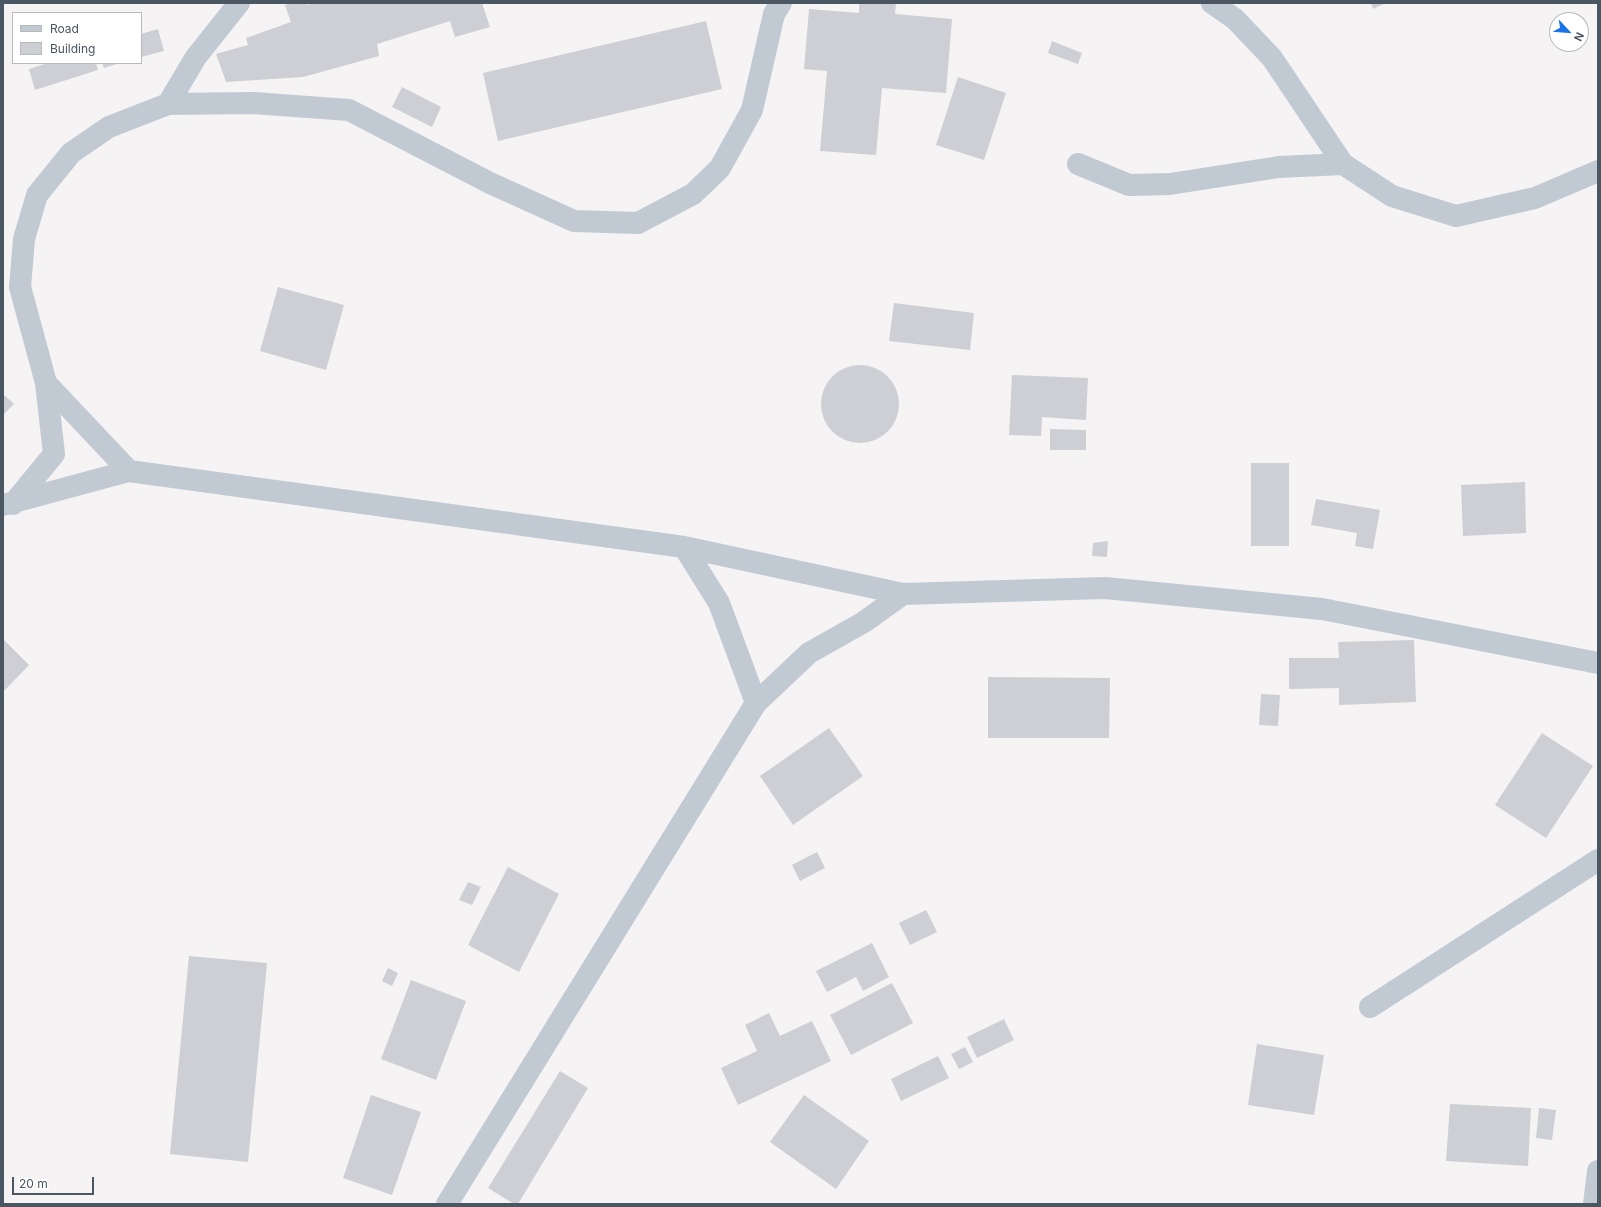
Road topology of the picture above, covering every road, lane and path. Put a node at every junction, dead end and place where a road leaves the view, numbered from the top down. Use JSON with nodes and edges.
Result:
{"nodes":[{"id":1,"x":239,"y":3,"type":"edge"},
{"id":2,"x":781,"y":3,"type":"edge"},
{"id":3,"x":1212,"y":3,"type":"edge"},
{"id":4,"x":168,"y":104,"type":"junction"},
{"id":5,"x":1078,"y":164,"type":"dead end"},
{"id":6,"x":1343,"y":164,"type":"junction"},
{"id":7,"x":1598,"y":171,"type":"edge"},
{"id":8,"x":46,"y":383,"type":"junction"},
{"id":9,"x":129,"y":471,"type":"junction"},
{"id":10,"x":7,"y":508,"type":"edge"},
{"id":11,"x":684,"y":547,"type":"junction"},
{"id":12,"x":903,"y":594,"type":"junction"},
{"id":13,"x":1598,"y":663,"type":"edge"},
{"id":14,"x":756,"y":703,"type":"junction"},
{"id":15,"x":1598,"y":860,"type":"edge"},
{"id":16,"x":1370,"y":1007,"type":"dead end"},
{"id":17,"x":1598,"y":1172,"type":"edge"},
{"id":18,"x":447,"y":1204,"type":"edge"},
{"id":19,"x":1594,"y":1204,"type":"edge"}],
"edges":[{"from":1,"to":4,"type":"street"},
{"from":2,"to":4,"type":"street"},
{"from":3,"to":6,"type":"street"},
{"from":4,"to":8,"type":"street"},
{"from":5,"to":6,"type":"street"},
{"from":6,"to":7,"type":"street"},
{"from":8,"to":9,"type":"street"},
{"from":8,"to":10,"type":"street"},
{"from":9,"to":10,"type":"street"},
{"from":9,"to":11,"type":"street"},
{"from":11,"to":12,"type":"street"},
{"from":11,"to":14,"type":"street"},
{"from":12,"to":13,"type":"street"},
{"from":12,"to":14,"type":"street"},
{"from":14,"to":18,"type":"street"},
{"from":15,"to":16,"type":"street"},
{"from":17,"to":19,"type":"street"}]}
